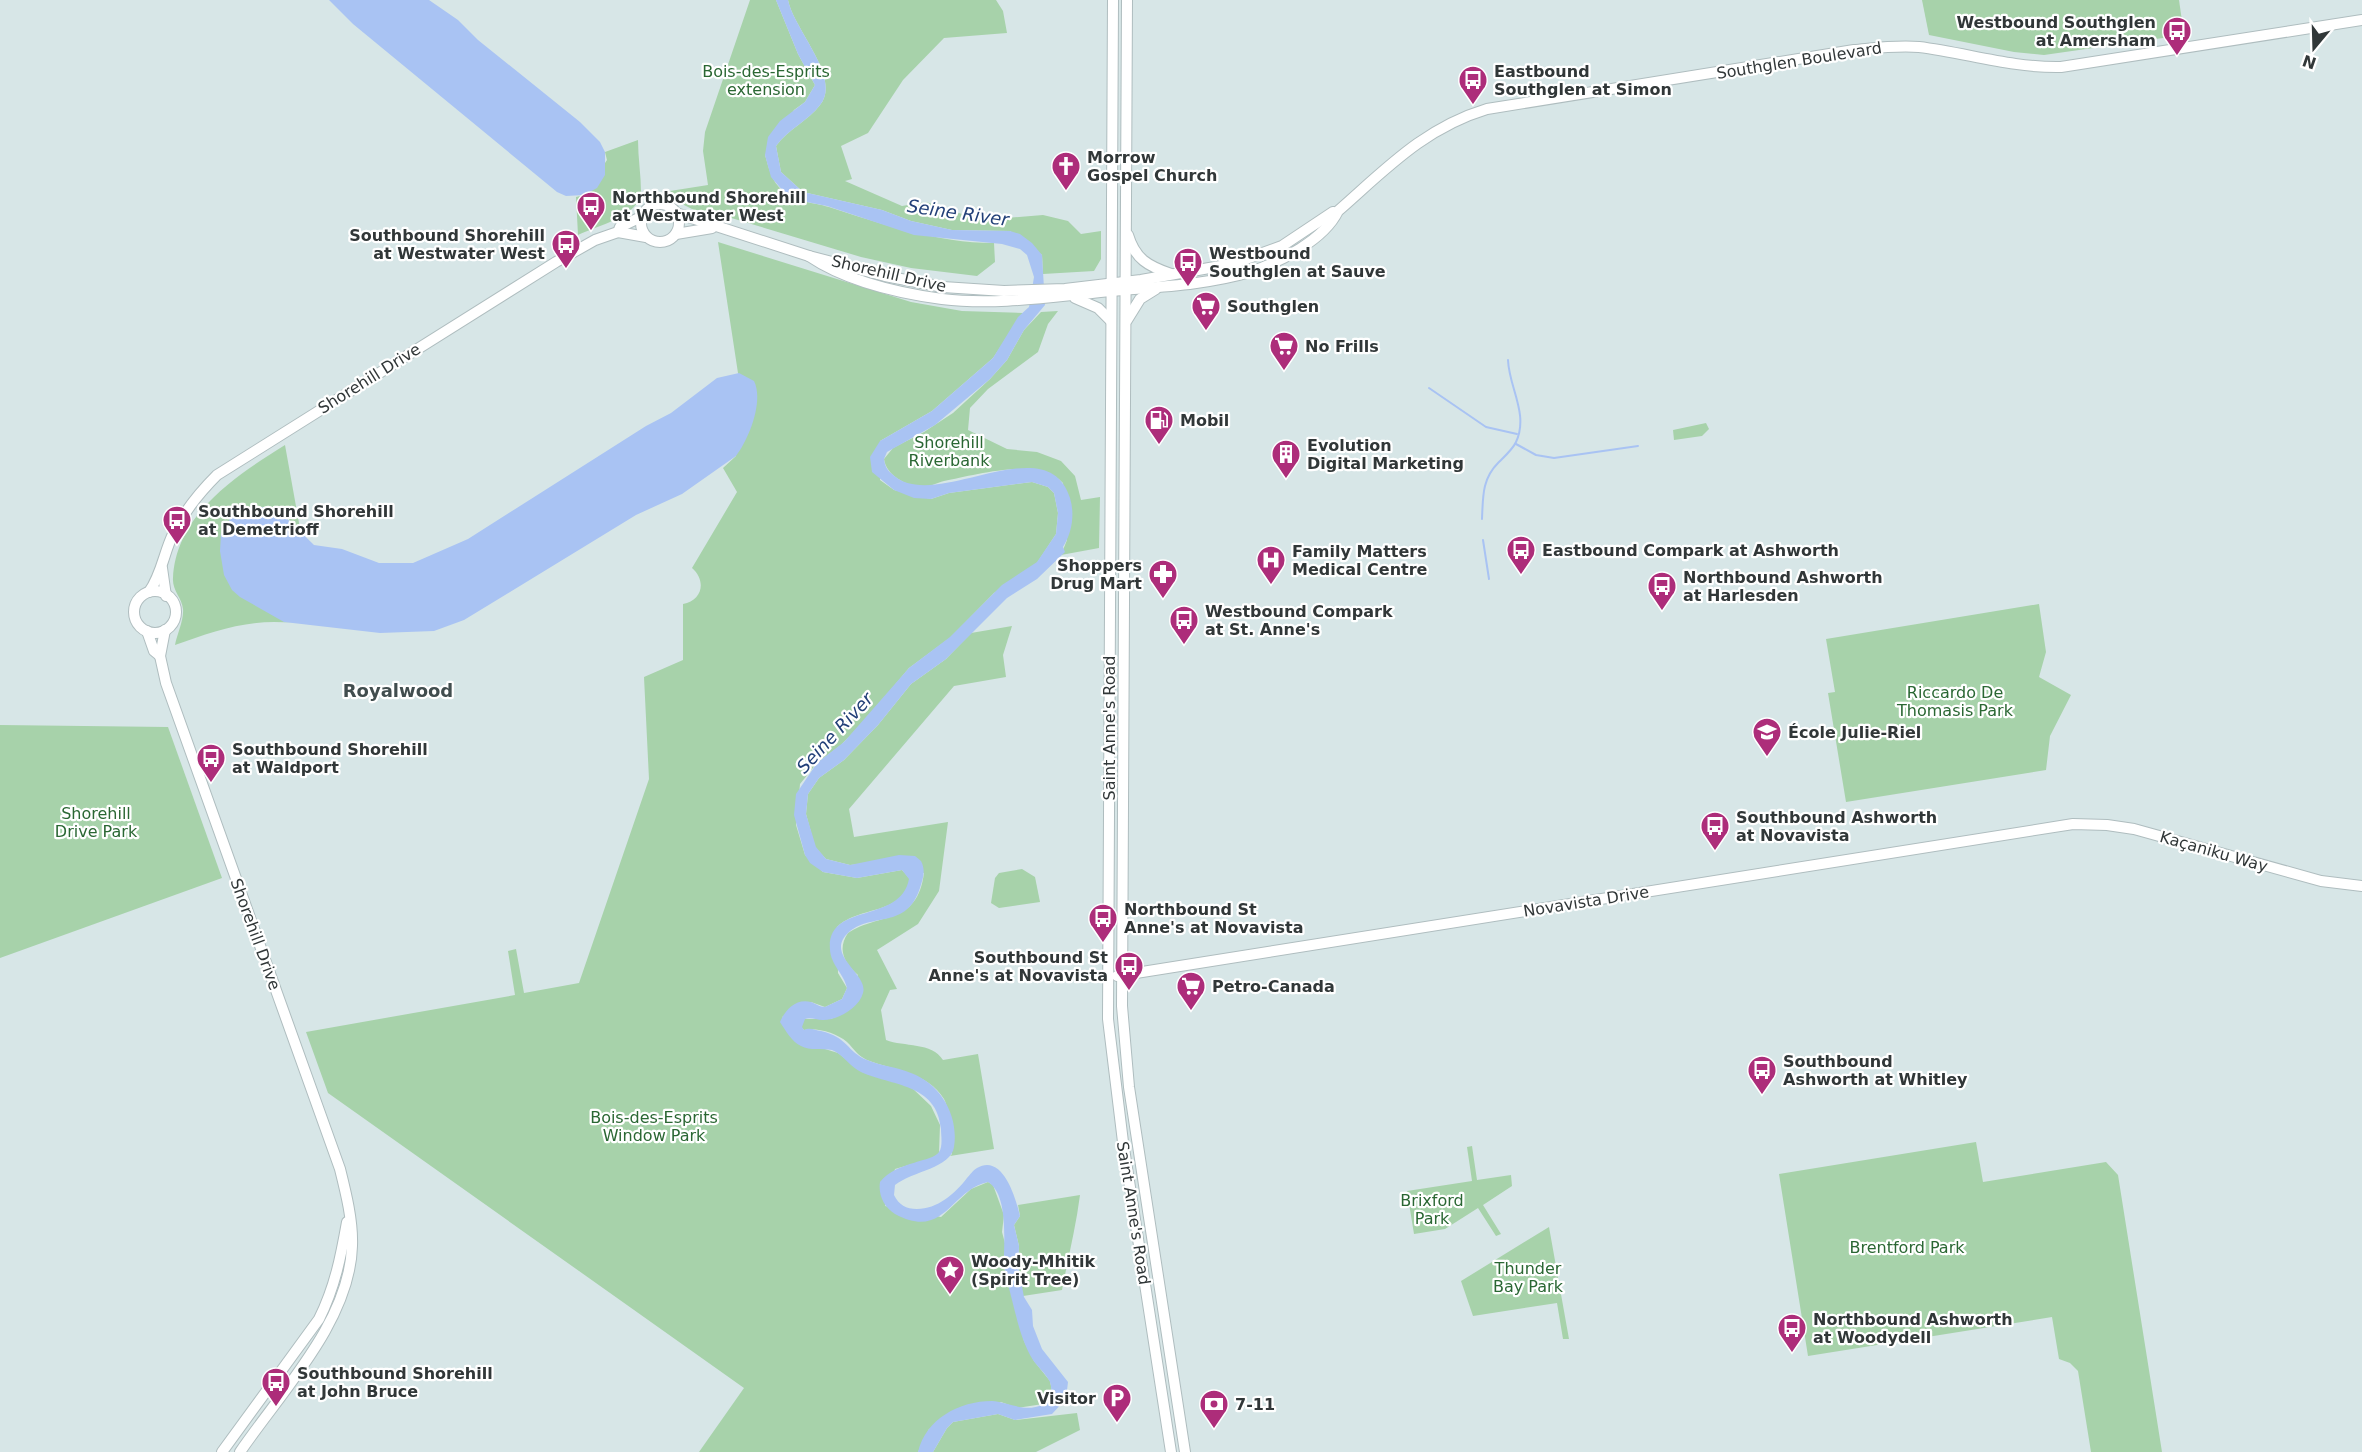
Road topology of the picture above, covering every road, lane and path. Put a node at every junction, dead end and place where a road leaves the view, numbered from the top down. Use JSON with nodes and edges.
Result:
{"nodes":[{"id":1,"x":1113,"y":0,"type":"edge"},
{"id":2,"x":1127,"y":0,"type":"edge"},
{"id":3,"x":2362,"y":20,"type":"edge"},
{"id":4,"x":1338,"y":211,"type":"junction"},
{"id":5,"x":676,"y":213,"type":"junction"},
{"id":6,"x":641,"y":217,"type":"junction"},
{"id":7,"x":1125,"y":224,"type":"junction"},
{"id":8,"x":715,"y":227,"type":"junction"},
{"id":9,"x":618,"y":232,"type":"junction"},
{"id":10,"x":676,"y":234,"type":"junction"},
{"id":11,"x":646,"y":237,"type":"junction"},
{"id":12,"x":1172,"y":274,"type":"junction"},
{"id":13,"x":1125,"y":285,"type":"junction"},
{"id":14,"x":1112,"y":286,"type":"junction"},
{"id":15,"x":1162,"y":287,"type":"junction"},
{"id":16,"x":1066,"y":294,"type":"junction"},
{"id":17,"x":1111,"y":321,"type":"junction"},
{"id":18,"x":1125,"y":327,"type":"junction"},
{"id":19,"x":162,"y":567,"type":"junction"},
{"id":20,"x":149,"y":592,"type":"junction"},
{"id":21,"x":166,"y":596,"type":"junction"},
{"id":22,"x":165,"y":630,"type":"junction"},
{"id":23,"x":147,"y":631,"type":"junction"},
{"id":24,"x":160,"y":656,"type":"junction"},
{"id":25,"x":2064,"y":825,"type":"joint"},
{"id":26,"x":2362,"y":886,"type":"edge"},
{"id":27,"x":1108,"y":912,"type":"junction"},
{"id":28,"x":1123,"y":921,"type":"junction"},
{"id":29,"x":1122,"y":975,"type":"junction"},
{"id":30,"x":1108,"y":978,"type":"junction"},
{"id":31,"x":348,"y":1213,"type":"junction"},
{"id":32,"x":222,"y":1452,"type":"edge"},
{"id":33,"x":240,"y":1452,"type":"edge"},
{"id":34,"x":1171,"y":1452,"type":"edge"},
{"id":35,"x":1185,"y":1452,"type":"edge"}],
"edges":[{"from":1,"to":14,"type":"street","name":"Saint Anne's Road"},
{"from":2,"to":7,"type":"street","name":"Saint Anne's Road"},
{"from":3,"to":4,"type":"street","name":"Southglen Boulevard"},
{"from":4,"to":12,"type":"street","name":"Southglen Boulevard"},
{"from":4,"to":15,"type":"street","name":"Southglen Boulevard"},
{"from":5,"to":6,"type":"street"},
{"from":5,"to":8,"type":"street","name":"Shorehill Drive"},
{"from":5,"to":10,"type":"street"},
{"from":6,"to":9,"type":"street","name":"Shorehill Drive"},
{"from":6,"to":11,"type":"street"},
{"from":7,"to":12,"type":"street"},
{"from":7,"to":13,"type":"street","name":"Saint Anne's Road"},
{"from":8,"to":10,"type":"street","name":"Shorehill Drive"},
{"from":8,"to":16,"type":"street","name":"Shorehill Drive"},
{"from":9,"to":11,"type":"street"},
{"from":9,"to":19,"type":"street","name":"Shorehill Drive"},
{"from":10,"to":11,"type":"street"},
{"from":12,"to":13,"type":"street","name":"Southglen Boulevard"},
{"from":13,"to":14,"type":"street","name":"Southglen Boulevard"},
{"from":13,"to":15,"type":"street","name":"Southglen Boulevard"},
{"from":13,"to":18,"type":"street","name":"Saint Anne's Road"},
{"from":14,"to":16,"type":"street","name":"Shorehill Drive"},
{"from":14,"to":17,"type":"street","name":"Saint Anne's Road"},
{"from":15,"to":18,"type":"street"},
{"from":16,"to":17,"type":"street"},
{"from":17,"to":27,"type":"street","name":"Saint Anne's Road"},
{"from":18,"to":28,"type":"street","name":"Saint Anne's Road"},
{"from":19,"to":20,"type":"street","name":"Shorehill Drive"},
{"from":19,"to":21,"type":"street","name":"Shorehill Drive"},
{"from":20,"to":21,"type":"street"},
{"from":20,"to":23,"type":"street","name":"Shorehill Drive"},
{"from":21,"to":22,"type":"street","name":"Shorehill Drive"},
{"from":22,"to":23,"type":"street"},
{"from":22,"to":24,"type":"street","name":"Shorehill Drive"},
{"from":23,"to":24,"type":"street","name":"Shorehill Drive"},
{"from":24,"to":31,"type":"street","name":"Shorehill Drive"},
{"from":25,"to":26,"type":"street","name":"Kaçaniku Way"},
{"from":25,"to":29,"type":"street","name":"Novavista Drive"},
{"from":27,"to":28,"type":"street"},
{"from":27,"to":30,"type":"street","name":"Saint Anne's Road"},
{"from":28,"to":29,"type":"street","name":"Saint Anne's Road"},
{"from":29,"to":30,"type":"street","name":"Novavista Drive"},
{"from":29,"to":35,"type":"street","name":"Saint Anne's Road"},
{"from":30,"to":34,"type":"street","name":"Saint Anne's Road"},
{"from":31,"to":32,"type":"street","name":"Shorehill Drive"},
{"from":31,"to":33,"type":"street","name":"Shorehill Drive"}]}
